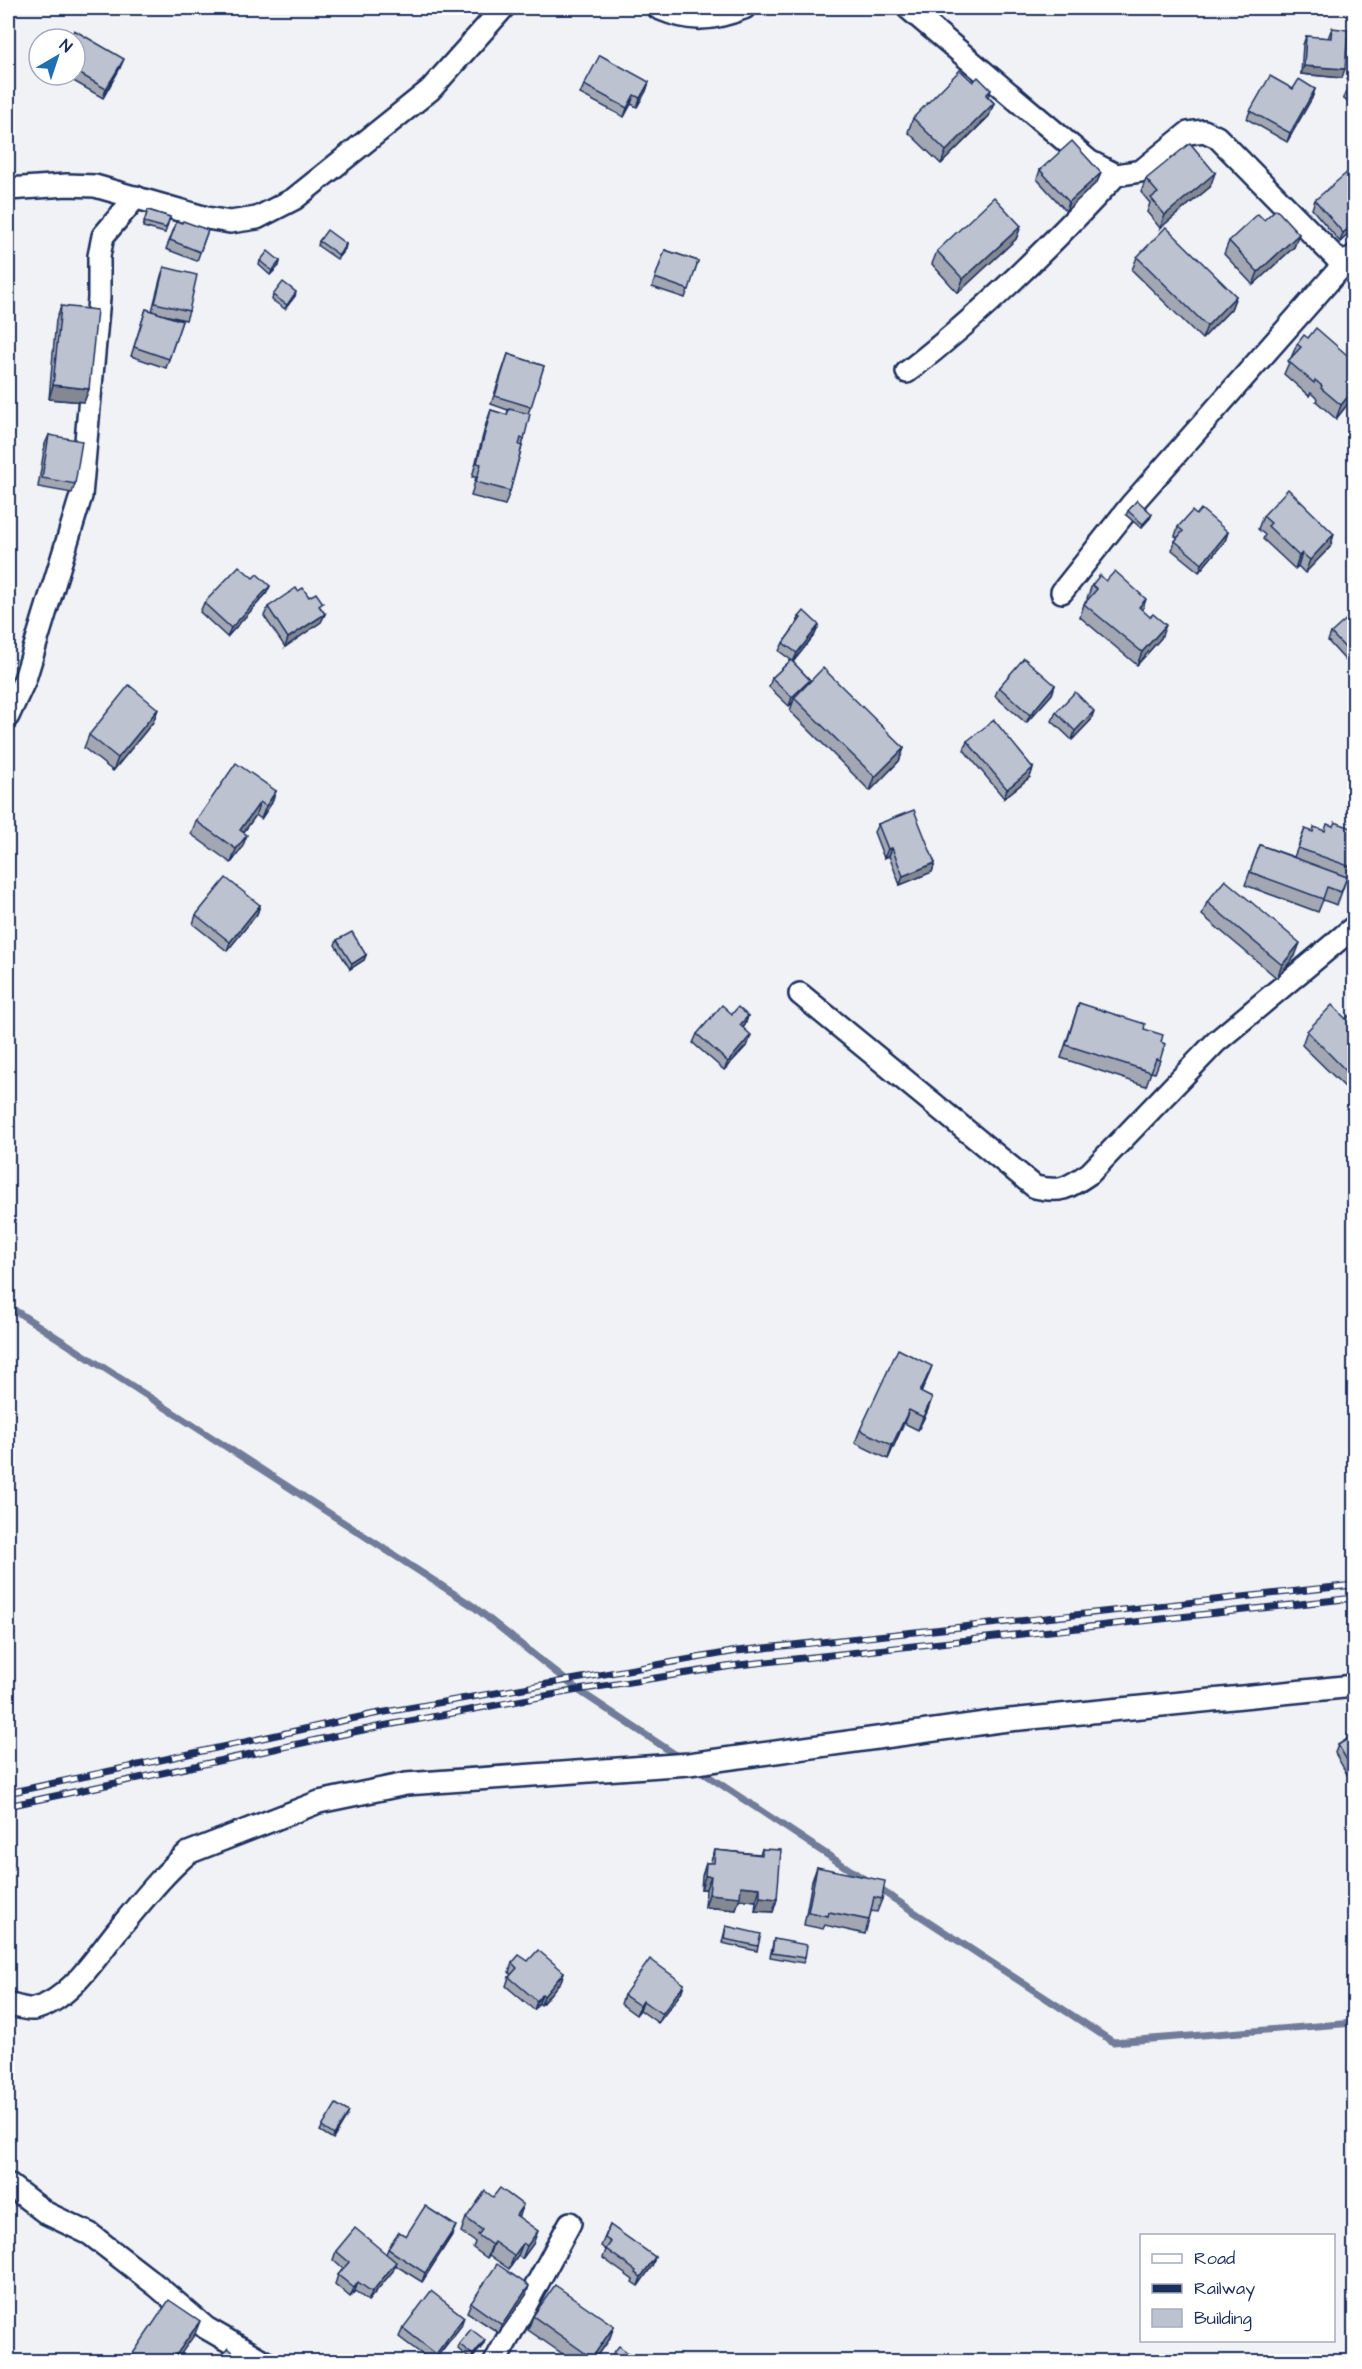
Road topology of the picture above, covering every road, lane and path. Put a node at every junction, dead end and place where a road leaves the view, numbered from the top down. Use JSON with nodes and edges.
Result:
{"nodes":[{"id":1,"x":503,"y":8,"type":"edge"},
{"id":2,"x":658,"y":8,"type":"edge"},
{"id":3,"x":744,"y":8,"type":"edge"},
{"id":4,"x":908,"y":8,"type":"edge"},
{"id":5,"x":1116,"y":175,"type":"junction"},
{"id":6,"x":8,"y":189,"type":"edge"},
{"id":7,"x":136,"y":197,"type":"junction"},
{"id":8,"x":1349,"y":260,"type":"edge"},
{"id":9,"x":907,"y":372,"type":"dead end"},
{"id":10,"x":1062,"y":592,"type":"dead end"},
{"id":11,"x":8,"y":716,"type":"edge"},
{"id":12,"x":1354,"y":927,"type":"edge"},
{"id":13,"x":800,"y":994,"type":"dead end"},
{"id":14,"x":1354,"y":1686,"type":"edge"},
{"id":15,"x":8,"y":2004,"type":"edge"},
{"id":16,"x":8,"y":2184,"type":"edge"},
{"id":17,"x":570,"y":2223,"type":"dead end"},
{"id":18,"x":265,"y":2361,"type":"edge"},
{"id":19,"x":495,"y":2361,"type":"edge"}],
"edges":[{"from":1,"to":7,"type":"street"},
{"from":2,"to":3,"type":"street"},
{"from":4,"to":5,"type":"street"},
{"from":5,"to":8,"type":"street"},
{"from":5,"to":9,"type":"street"},
{"from":6,"to":7,"type":"street"},
{"from":7,"to":11,"type":"street"},
{"from":8,"to":10,"type":"street"},
{"from":12,"to":13,"type":"street"},
{"from":14,"to":15,"type":"street"},
{"from":16,"to":18,"type":"street"},
{"from":17,"to":19,"type":"street"}]}
